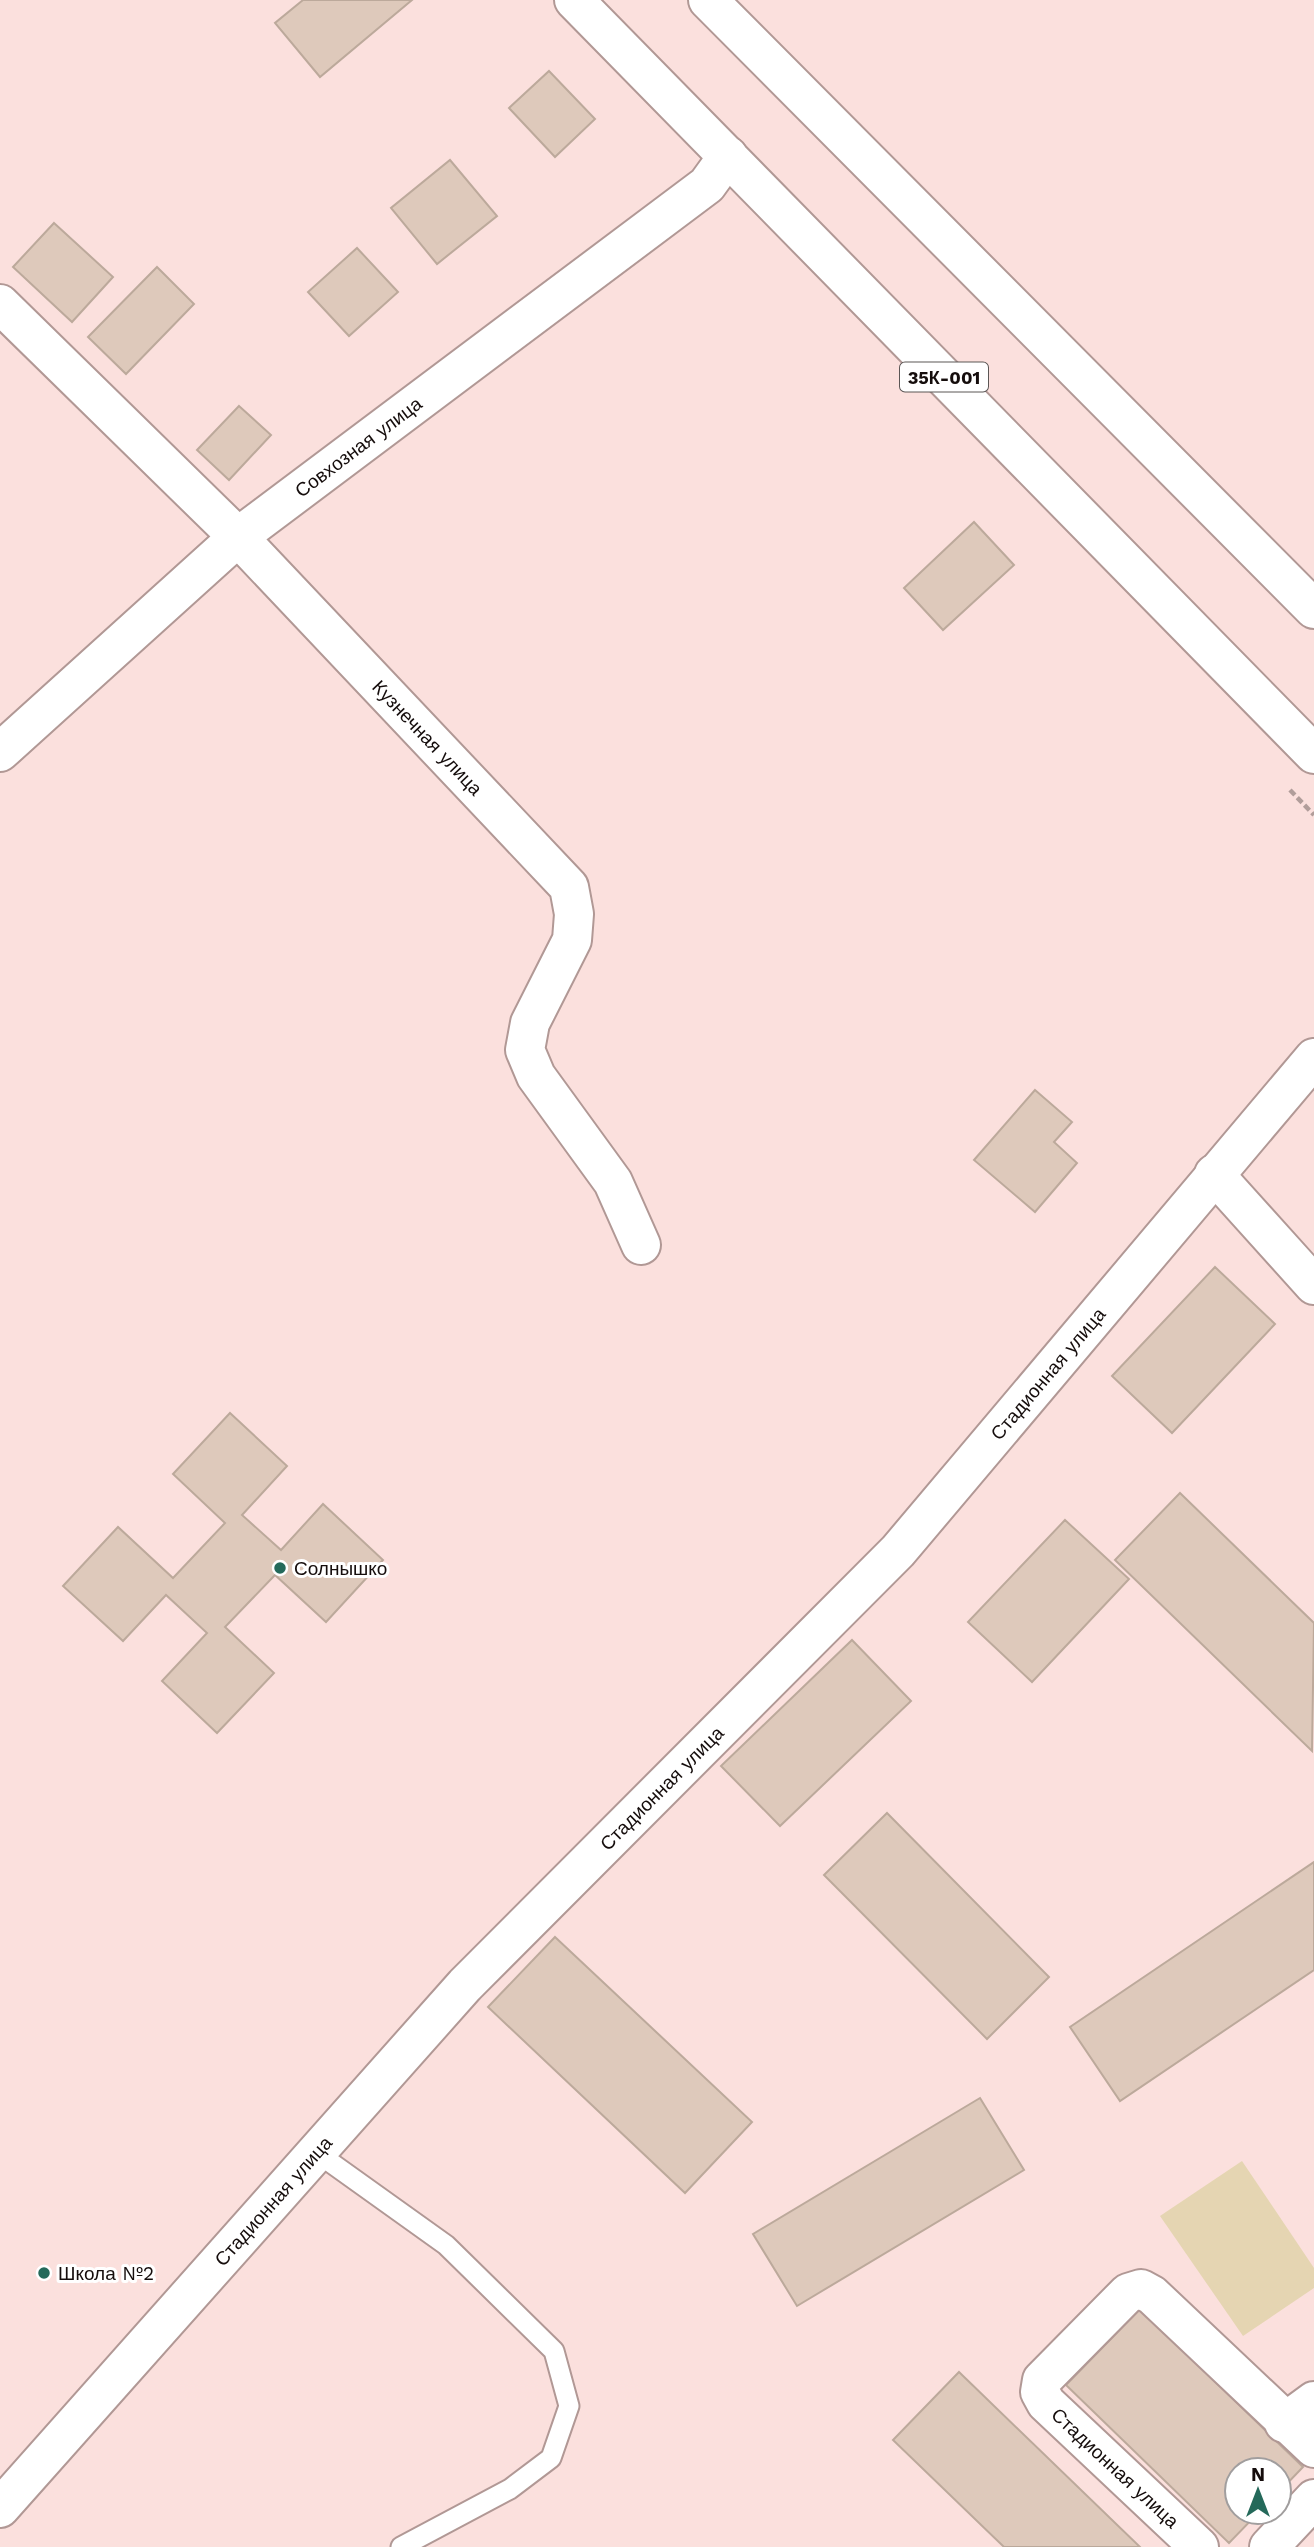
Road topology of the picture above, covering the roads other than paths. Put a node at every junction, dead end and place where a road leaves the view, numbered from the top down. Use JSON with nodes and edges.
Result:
{"nodes":[{"id":1,"x":574,"y":0,"type":"edge"},
{"id":2,"x":708,"y":0,"type":"edge"},
{"id":3,"x":728,"y":156,"type":"junction"},
{"id":4,"x":0,"y":304,"type":"edge"},
{"id":5,"x":238,"y":537,"type":"junction"},
{"id":6,"x":1314,"y":609,"type":"edge"},
{"id":7,"x":0,"y":752,"type":"edge"},
{"id":8,"x":1314,"y":754,"type":"edge"},
{"id":9,"x":1314,"y":1058,"type":"edge"},
{"id":10,"x":1214,"y":1174,"type":"junction"},
{"id":11,"x":641,"y":1245,"type":"dead end"},
{"id":12,"x":1314,"y":1285,"type":"edge"},
{"id":13,"x":316,"y":2152,"type":"junction"},
{"id":14,"x":1299,"y":2412,"type":"edge"},
{"id":15,"x":1314,"y":2448,"type":"edge"},
{"id":16,"x":1314,"y":2499,"type":"edge"},
{"id":17,"x":0,"y":2508,"type":"edge"},
{"id":18,"x":401,"y":2547,"type":"edge"},
{"id":19,"x":1199,"y":2547,"type":"edge"},
{"id":20,"x":1269,"y":2547,"type":"edge"}],
"edges":[{"from":1,"to":3,"type":"street","number":"35К-001"},
{"from":2,"to":6,"type":"street"},
{"from":3,"to":5,"type":"street","name":"Совхозная улица"},
{"from":3,"to":8,"type":"street","number":"35К-001"},
{"from":4,"to":5,"type":"street","name":"Кузнечная улица"},
{"from":5,"to":7,"type":"street","name":"Совхозная улица"},
{"from":5,"to":11,"type":"street","name":"Кузнечная улица"},
{"from":9,"to":10,"type":"street","name":"Стадионная улица"},
{"from":10,"to":12,"type":"street"},
{"from":10,"to":13,"type":"street","name":"Стадионная улица"},
{"from":13,"to":17,"type":"street","name":"Стадионная улица"},
{"from":13,"to":18,"type":"lane"},
{"from":14,"to":15,"type":"street","name":"Стадионная улица"},
{"from":14,"to":19,"type":"street","name":"Стадионная улица"},
{"from":16,"to":20,"type":"street"}]}
